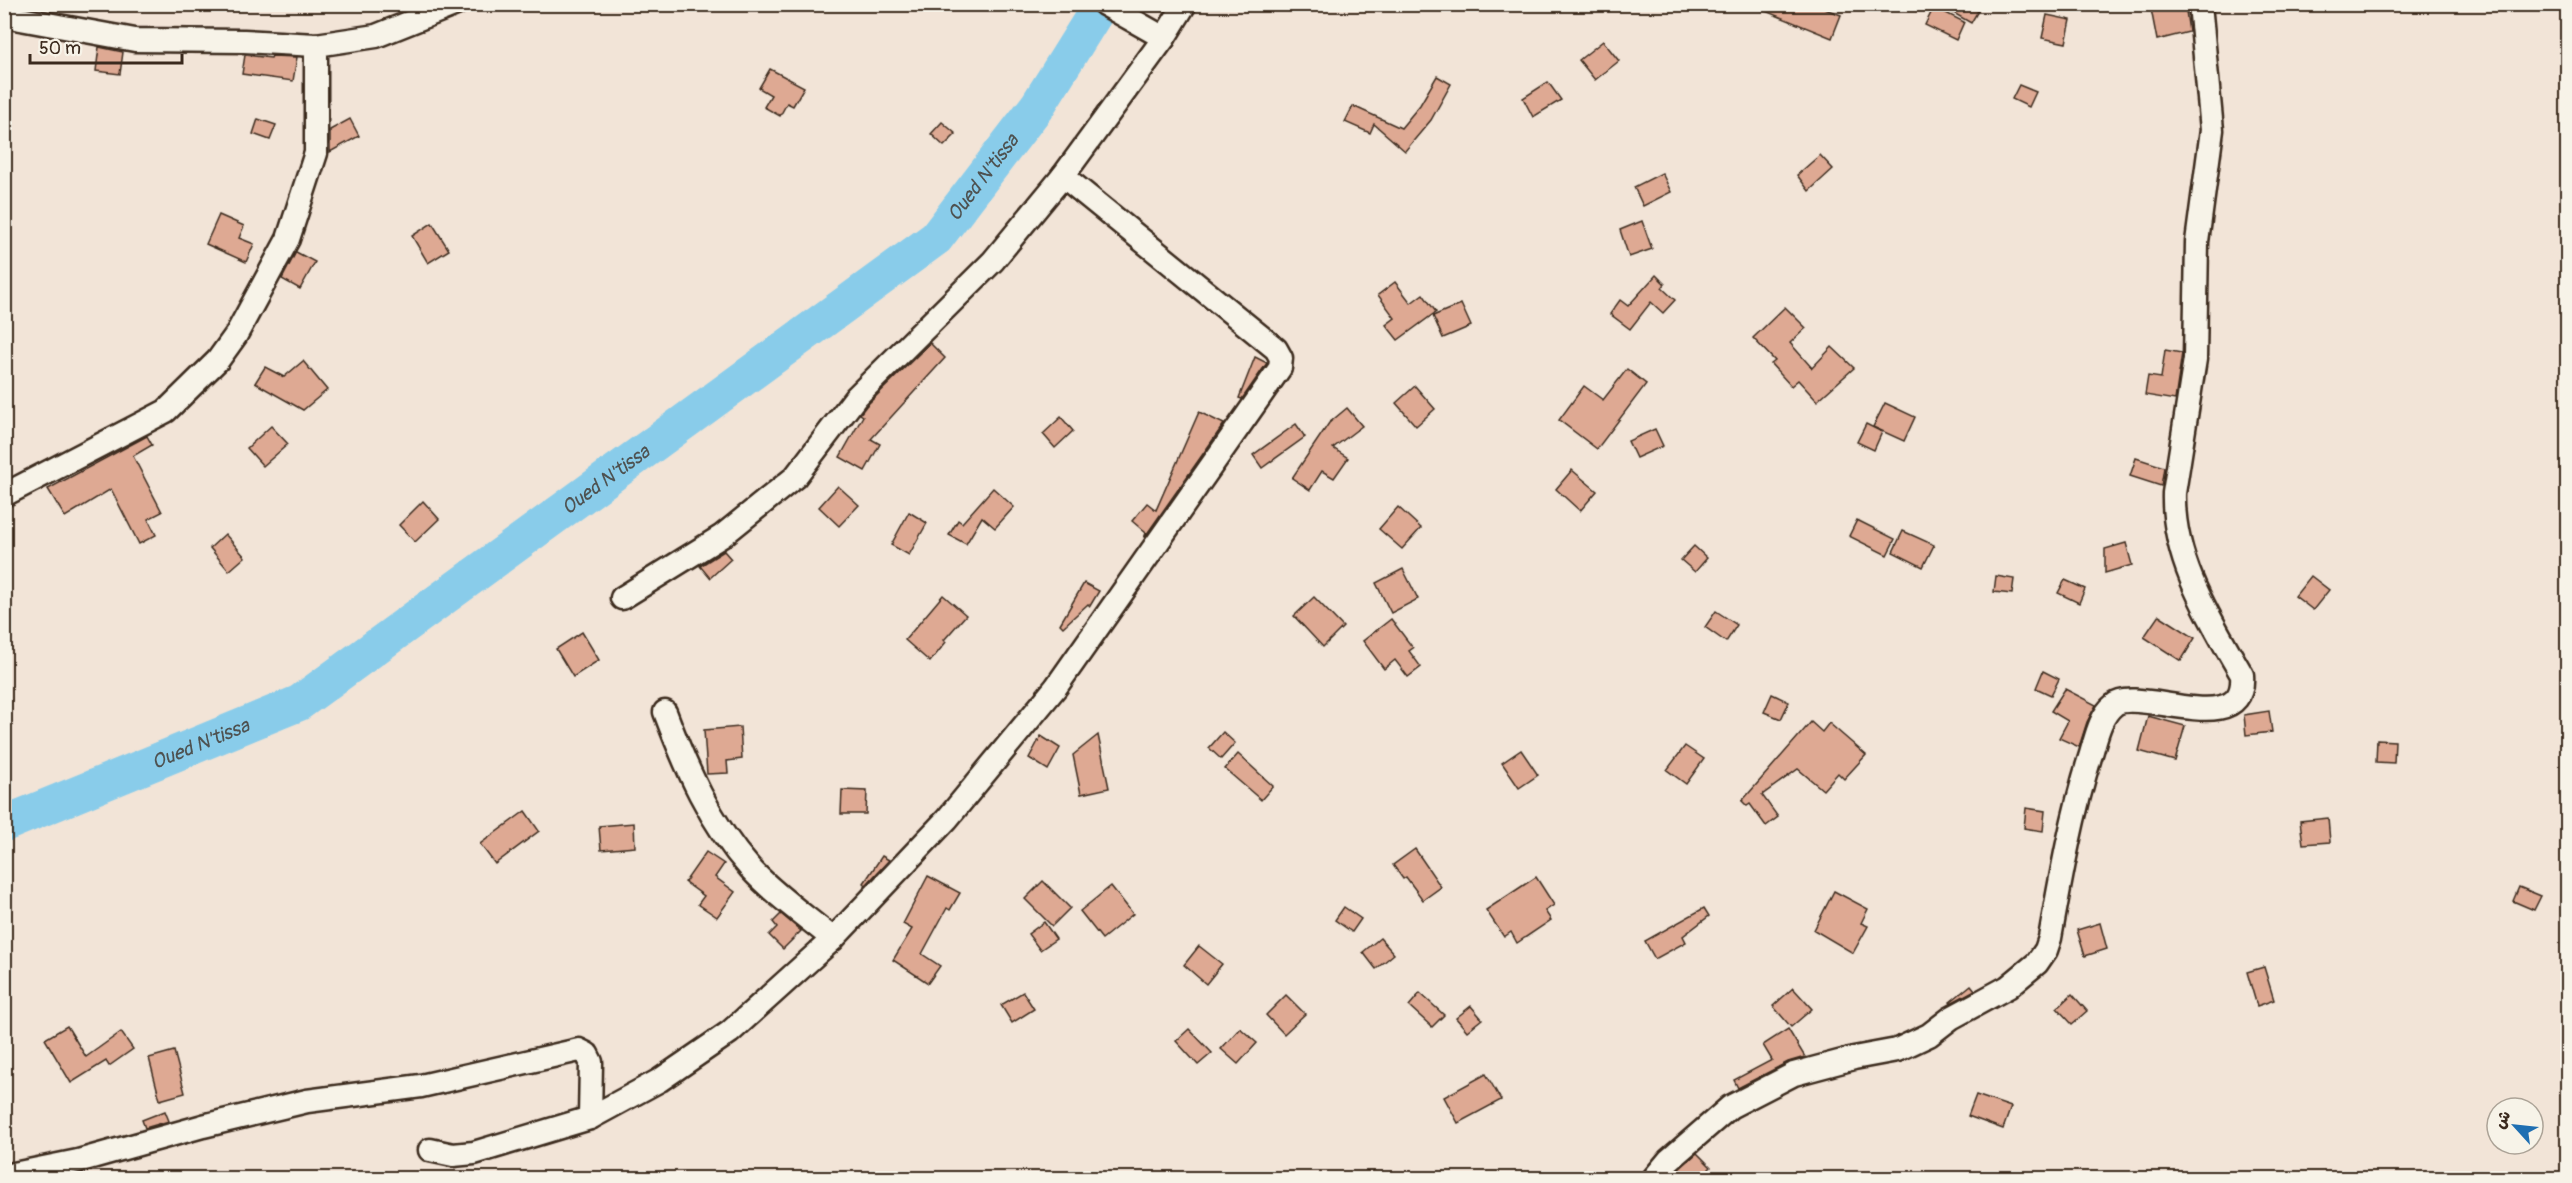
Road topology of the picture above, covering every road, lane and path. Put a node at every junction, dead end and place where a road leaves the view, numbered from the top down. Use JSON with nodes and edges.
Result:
{"nodes":[{"id":1,"x":456,"y":4,"type":"edge"},
{"id":2,"x":1104,"y":4,"type":"edge"},
{"id":3,"x":1185,"y":4,"type":"edge"},
{"id":4,"x":2200,"y":4,"type":"edge"},
{"id":5,"x":4,"y":16,"type":"edge"},
{"id":6,"x":1164,"y":38,"type":"junction"},
{"id":7,"x":316,"y":45,"type":"junction"},
{"id":8,"x":1063,"y":176,"type":"junction"},
{"id":9,"x":4,"y":495,"type":"edge"},
{"id":10,"x":622,"y":598,"type":"dead end"},
{"id":11,"x":665,"y":712,"type":"dead end"},
{"id":12,"x":833,"y":939,"type":"junction"},
{"id":13,"x":590,"y":1118,"type":"junction"},
{"id":14,"x":430,"y":1150,"type":"dead end"},
{"id":15,"x":4,"y":1176,"type":"edge"},
{"id":16,"x":1654,"y":1179,"type":"edge"}],
"edges":[{"from":1,"to":7,"type":"street"},
{"from":2,"to":6,"type":"street"},
{"from":3,"to":6,"type":"street"},
{"from":4,"to":16,"type":"street"},
{"from":5,"to":7,"type":"street"},
{"from":6,"to":8,"type":"street"},
{"from":7,"to":9,"type":"street"},
{"from":8,"to":10,"type":"street"},
{"from":8,"to":12,"type":"street"},
{"from":11,"to":12,"type":"street"},
{"from":12,"to":13,"type":"street"},
{"from":13,"to":14,"type":"street"},
{"from":13,"to":15,"type":"street"}]}
